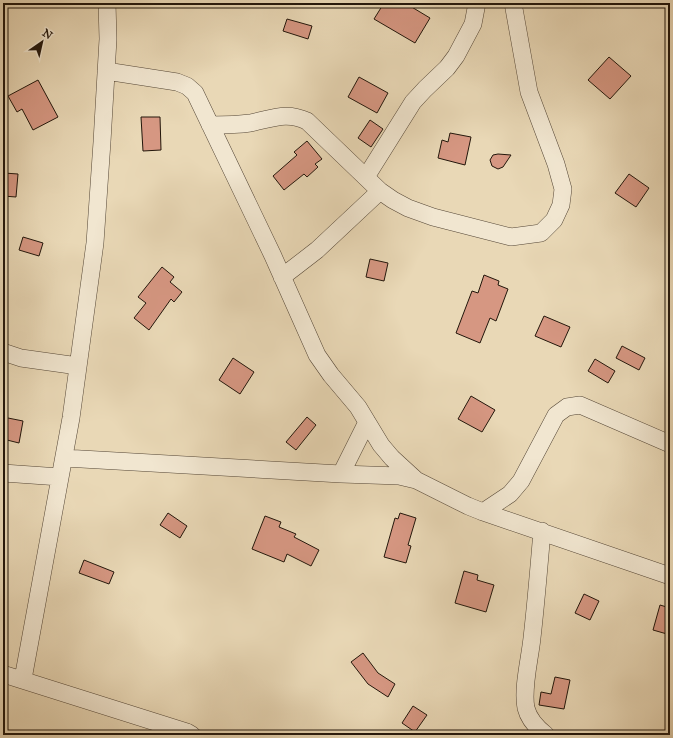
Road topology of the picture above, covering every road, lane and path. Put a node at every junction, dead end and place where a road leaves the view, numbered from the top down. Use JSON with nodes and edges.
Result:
{"nodes":[{"id":1,"x":107,"y":3,"type":"edge"},
{"id":2,"x":477,"y":3,"type":"edge"},
{"id":3,"x":513,"y":3,"type":"edge"},
{"id":4,"x":106,"y":71,"type":"junction"},
{"id":5,"x":210,"y":125,"type":"junction"},
{"id":6,"x":366,"y":177,"type":"junction"},
{"id":7,"x":380,"y":190,"type":"junction"},
{"id":8,"x":282,"y":277,"type":"junction"},
{"id":9,"x":3,"y":352,"type":"edge"},
{"id":10,"x":78,"y":366,"type":"junction"},
{"id":11,"x":367,"y":422,"type":"junction"},
{"id":12,"x":670,"y":444,"type":"edge"},
{"id":13,"x":64,"y":458,"type":"junction"},
{"id":14,"x":3,"y":473,"type":"edge"},
{"id":15,"x":340,"y":474,"type":"junction"},
{"id":16,"x":60,"y":477,"type":"junction"},
{"id":17,"x":416,"y":480,"type":"junction"},
{"id":18,"x":483,"y":512,"type":"junction"},
{"id":19,"x":542,"y":531,"type":"junction"},
{"id":20,"x":670,"y":576,"type":"edge"},
{"id":21,"x":3,"y":674,"type":"edge"},
{"id":22,"x":23,"y":679,"type":"junction"},
{"id":23,"x":192,"y":735,"type":"edge"},
{"id":24,"x":546,"y":735,"type":"edge"}],
"edges":[{"from":1,"to":4,"type":"street"},
{"from":2,"to":6,"type":"street"},
{"from":3,"to":7,"type":"street"},
{"from":4,"to":5,"type":"street"},
{"from":4,"to":10,"type":"street"},
{"from":5,"to":6,"type":"street"},
{"from":5,"to":8,"type":"street"},
{"from":6,"to":7,"type":"street"},
{"from":7,"to":8,"type":"street"},
{"from":8,"to":11,"type":"street"},
{"from":9,"to":10,"type":"street"},
{"from":10,"to":13,"type":"street"},
{"from":11,"to":15,"type":"street"},
{"from":11,"to":17,"type":"street"},
{"from":12,"to":18,"type":"street"},
{"from":13,"to":15,"type":"street"},
{"from":13,"to":16,"type":"street"},
{"from":14,"to":16,"type":"street"},
{"from":15,"to":17,"type":"street"},
{"from":16,"to":22,"type":"street"},
{"from":17,"to":18,"type":"street"},
{"from":18,"to":19,"type":"street"},
{"from":19,"to":20,"type":"street"},
{"from":19,"to":24,"type":"street"},
{"from":21,"to":22,"type":"street"},
{"from":22,"to":23,"type":"street"}]}
